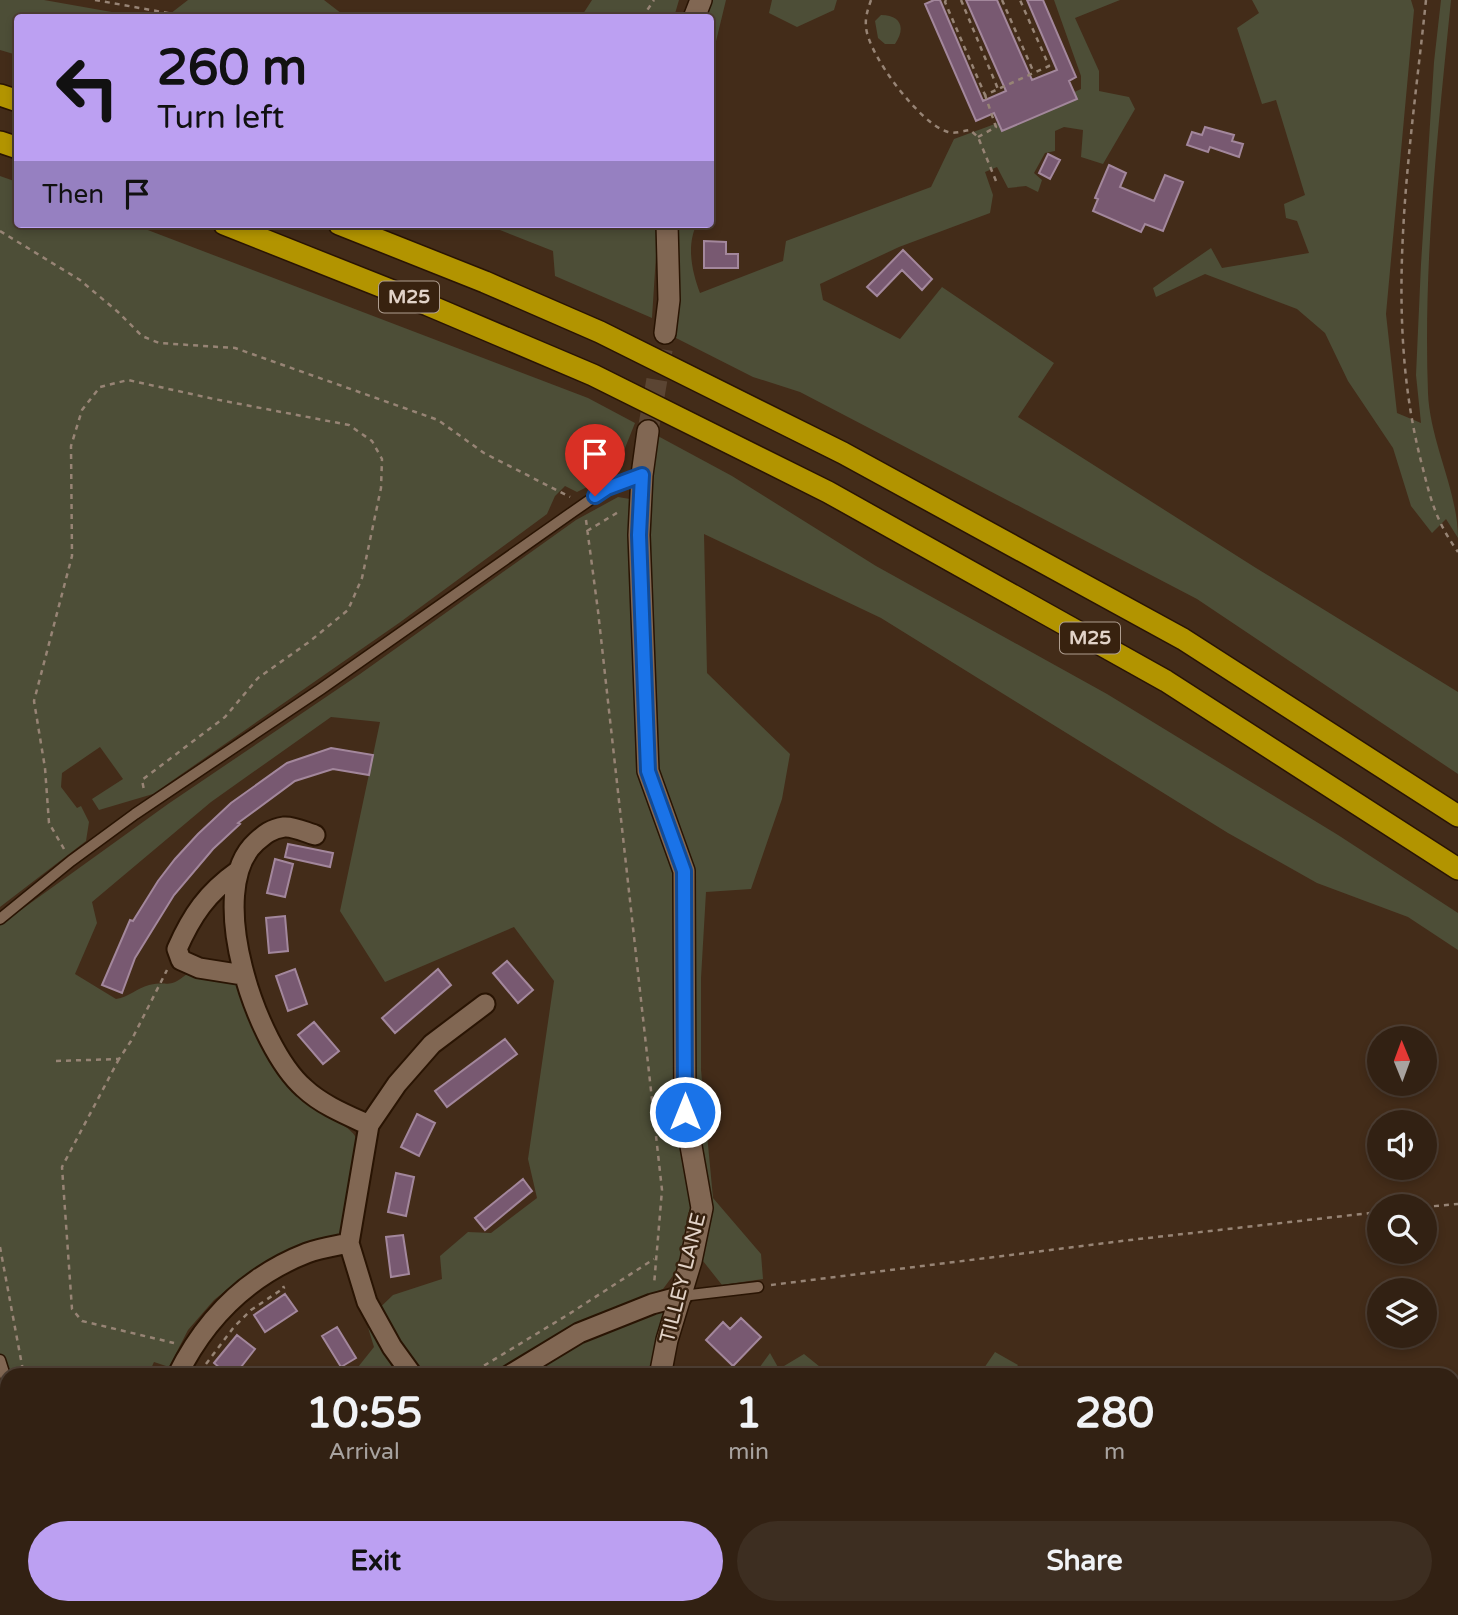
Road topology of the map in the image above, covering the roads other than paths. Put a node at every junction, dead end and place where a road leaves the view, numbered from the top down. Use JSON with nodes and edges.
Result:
{"nodes":[{"id":1,"x":234,"y":228,"type":"edge"},
{"id":2,"x":349,"y":228,"type":"edge"},
{"id":3,"x":667,"y":228,"type":"edge"},
{"id":4,"x":665,"y":333,"type":"tunnel mouth"},
{"id":5,"x":648,"y":431,"type":"tunnel mouth"},
{"id":6,"x":642,"y":475,"type":"junction"},
{"id":7,"x":1458,"y":816,"type":"edge"},
{"id":8,"x":315,"y":835,"type":"dead end"},
{"id":9,"x":1458,"y":869,"type":"edge"},
{"id":10,"x":238,"y":872,"type":"junction"},
{"id":11,"x":0,"y":919,"type":"edge"},
{"id":12,"x":243,"y":975,"type":"junction"},
{"id":13,"x":485,"y":1004,"type":"dead end"},
{"id":14,"x":369,"y":1125,"type":"junction"},
{"id":15,"x":349,"y":1243,"type":"junction"},
{"id":16,"x":758,"y":1287,"type":"road end"},
{"id":17,"x":681,"y":1296,"type":"junction"},
{"id":18,"x":181,"y":1368,"type":"edge"},
{"id":19,"x":406,"y":1368,"type":"edge"},
{"id":20,"x":521,"y":1368,"type":"edge"},
{"id":21,"x":662,"y":1368,"type":"edge"}],
"edges":[{"from":1,"to":9,"type":"highway","number":"M25"},
{"from":2,"to":7,"type":"highway","number":"M25"},
{"from":3,"to":4,"type":"street"},
{"from":5,"to":6,"type":"street","name":"TILLEY LANE"},
{"from":6,"to":11,"type":"lane"},
{"from":6,"to":17,"type":"street","name":"TILLEY LANE"},
{"from":8,"to":10,"type":"street"},
{"from":10,"to":12,"type":"street"},
{"from":10,"to":12,"type":"street"},
{"from":12,"to":14,"type":"street"},
{"from":13,"to":14,"type":"street"},
{"from":14,"to":15,"type":"street"},
{"from":15,"to":18,"type":"street"},
{"from":15,"to":19,"type":"street"},
{"from":16,"to":17,"type":"lane"},
{"from":17,"to":20,"type":"street"},
{"from":17,"to":21,"type":"street","name":"TILLEY LANE"}]}
